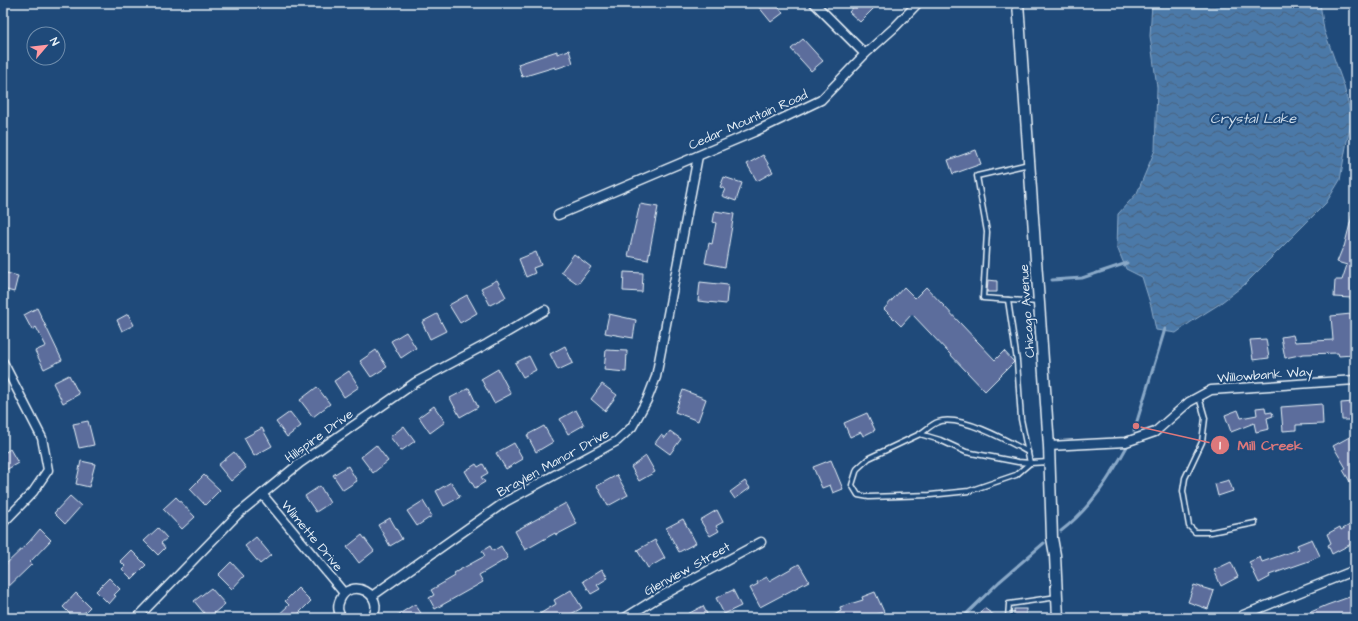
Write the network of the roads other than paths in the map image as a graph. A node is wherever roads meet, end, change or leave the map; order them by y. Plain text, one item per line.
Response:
1 (814, 3) edge
2 (918, 3) edge
3 (1018, 3) edge
4 (865, 54) junction
5 (698, 156) junction
6 (1030, 164) junction
7 (558, 215) dead end
8 (1008, 300) junction
9 (1039, 302) junction
10 (545, 310) dead end
11 (3, 362) edge
12 (1355, 380) edge
13 (1199, 396) junction
14 (920, 434) junction
15 (1049, 446) junction
16 (1028, 452) junction
17 (1050, 462) junction
18 (1030, 463) junction
19 (262, 494) junction
20 (3, 523) edge
21 (1255, 523) dead end
22 (761, 542) dead end
23 (1355, 570) edge
24 (344, 593) junction
25 (372, 596) junction
26 (1057, 596) junction
27 (1243, 615) dead end
28 (136, 618) edge
29 (342, 618) edge
30 (372, 618) edge
31 (625, 618) edge
32 (1008, 618) edge
33 (1058, 618) edge

1 - 4 street
2 - 4 street, Cedar Mountain Road
3 - 6 street, Chicago Avenue
4 - 5 street, Cedar Mountain Road
5 - 7 street, Cedar Mountain Road
5 - 25 street, Braylen Manor Drive
6 - 8 lane
6 - 9 street, Chicago Avenue
8 - 9 lane
8 - 16 lane
9 - 15 street, Chicago Avenue
10 - 19 street, Hillspire Drive
11 - 20 street
12 - 13 street, Willowbank Way
13 - 15 street, Willowbank Way
13 - 21 lane
14 - 16 lane
14 - 18 lane
14 - 18 lane
15 - 17 street, Chicago Avenue
16 - 18 lane
17 - 18 lane
17 - 26 street, Chicago Avenue
19 - 24 street, Wilmette Drive
19 - 28 street, Hillspire Drive
22 - 31 street, Glenview Street
23 - 27 street
24 - 25 street
24 - 29 street
25 - 30 street
26 - 32 lane
26 - 33 street, Chicago Avenue

